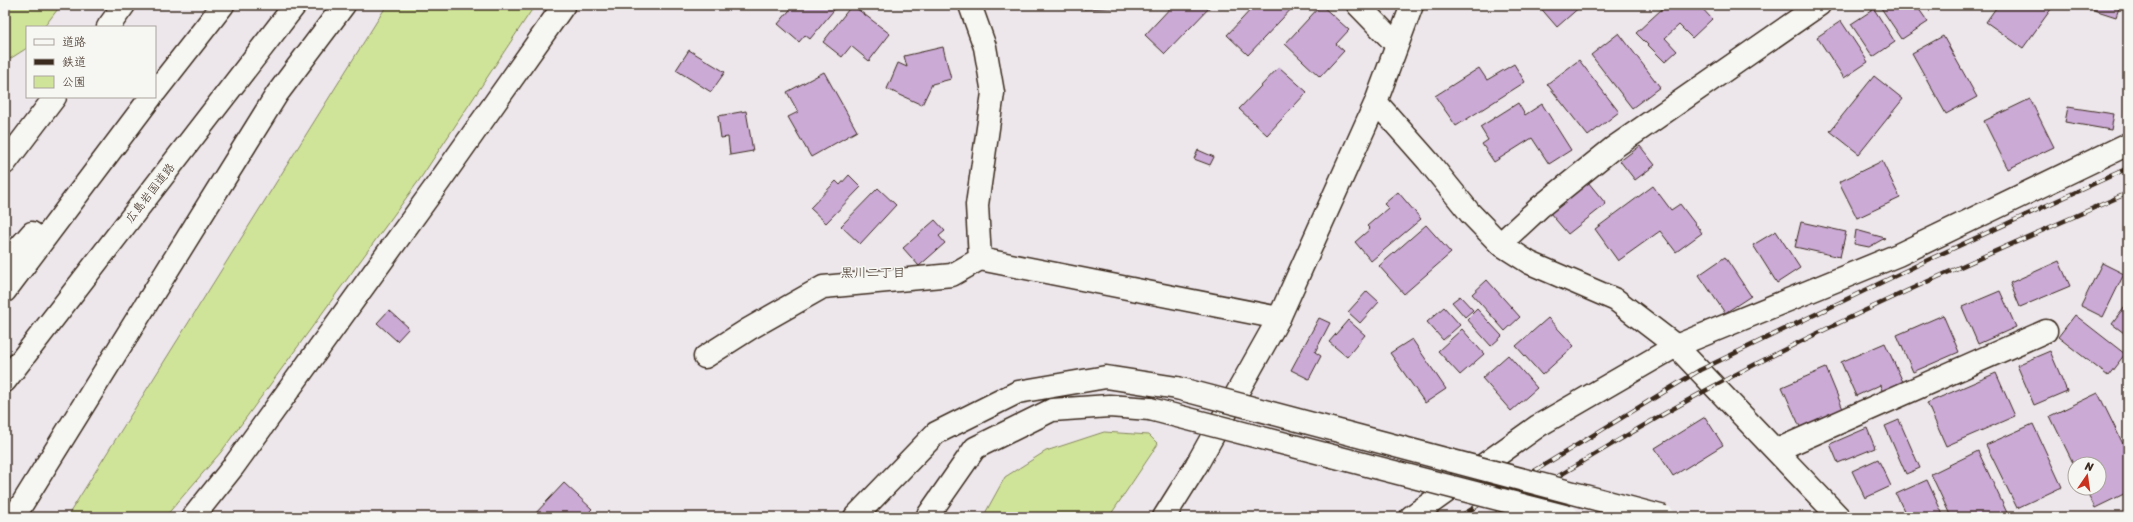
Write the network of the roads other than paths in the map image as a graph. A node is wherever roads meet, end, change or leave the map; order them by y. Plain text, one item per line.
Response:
1 (124, 5) edge
2 (224, 5) edge
3 (295, 5) edge
4 (344, 5) edge
5 (564, 5) edge
6 (970, 5) edge
7 (1358, 5) edge
8 (1412, 5) edge
9 (1819, 5) edge
10 (109, 26) edge
11 (1396, 44) junction
12 (156, 91) edge
13 (54, 98) edge
14 (150, 98) edge
15 (1376, 102) junction
16 (126, 129) junction
17 (2128, 144) edge
18 (5, 163) edge
19 (1500, 244) junction
20 (980, 259) junction
21 (5, 264) edge
22 (5, 291) edge
23 (1279, 318) junction
24 (2046, 331) dead end
25 (1676, 346) junction
26 (705, 357) dead end
27 (5, 381) edge
28 (1777, 450) junction
29 (14, 517) edge
30 (193, 517) edge
31 (855, 517) edge
32 (927, 517) edge
33 (1164, 517) edge
34 (1411, 517) edge
35 (1568, 517) edge
36 (1664, 517) edge
37 (1839, 517) edge

1 - 10 main road
2 - 12 main road
3 - 27 main road, 広島岩国道路
4 - 29 main road
5 - 30 main road
6 - 20 main road
7 - 11 main road
8 - 11 main road
9 - 19 main road
11 - 15 main road
13 - 18 main road
14 - 16 main road
15 - 19 main road
15 - 23 main road
16 - 21 main road
16 - 22 main road
17 - 25 main road
19 - 25 main road
20 - 23 main road
20 - 26 main road
23 - 33 main road
24 - 28 main road
25 - 28 main road
25 - 34 main road
28 - 37 main road
31 - 36 main road, bridge
32 - 35 main road, bridge

